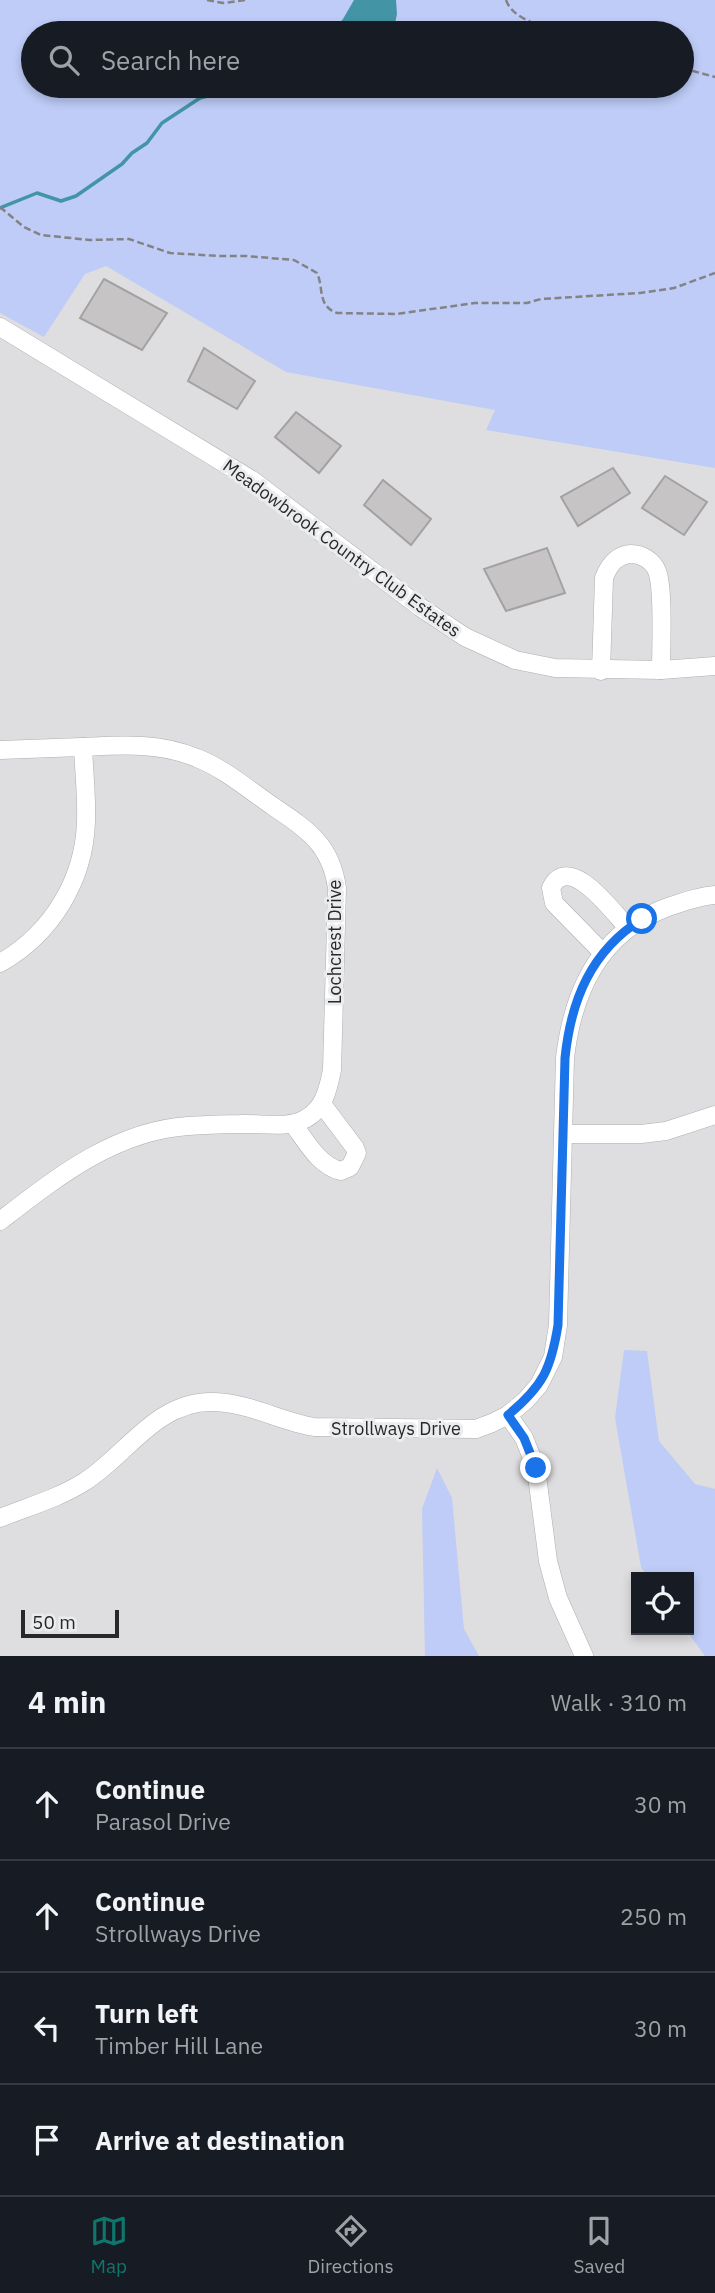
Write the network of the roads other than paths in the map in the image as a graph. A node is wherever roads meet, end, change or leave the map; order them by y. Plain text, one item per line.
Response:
1 (0, 327) edge
2 (715, 666) edge
3 (661, 670) junction
4 (601, 671) junction
5 (83, 747) junction
6 (0, 750) edge
7 (715, 895) edge
8 (628, 928) junction
9 (602, 952) junction
10 (0, 963) edge
11 (322, 1104) junction
12 (715, 1115) edge
13 (293, 1124) junction
14 (564, 1134) junction
15 (0, 1221) edge
16 (508, 1415) junction
17 (0, 1518) edge
18 (584, 1656) edge

1 - 4 street, Meadowbrook Country Club Estates
2 - 3 street, Meadowbrook Country Club Estates
3 - 4 street, Meadowbrook Country Club Estates
3 - 4 street
5 - 6 street, Lochcrest Drive
5 - 10 street
5 - 11 street, Lochcrest Drive
7 - 8 street, Strollways Drive
8 - 9 street, Strollways Drive
8 - 9 street
9 - 14 street, Strollways Drive
11 - 13 street
11 - 13 street
12 - 14 street
13 - 15 street
14 - 16 street, Strollways Drive
16 - 17 street, Strollways Drive
16 - 18 street

